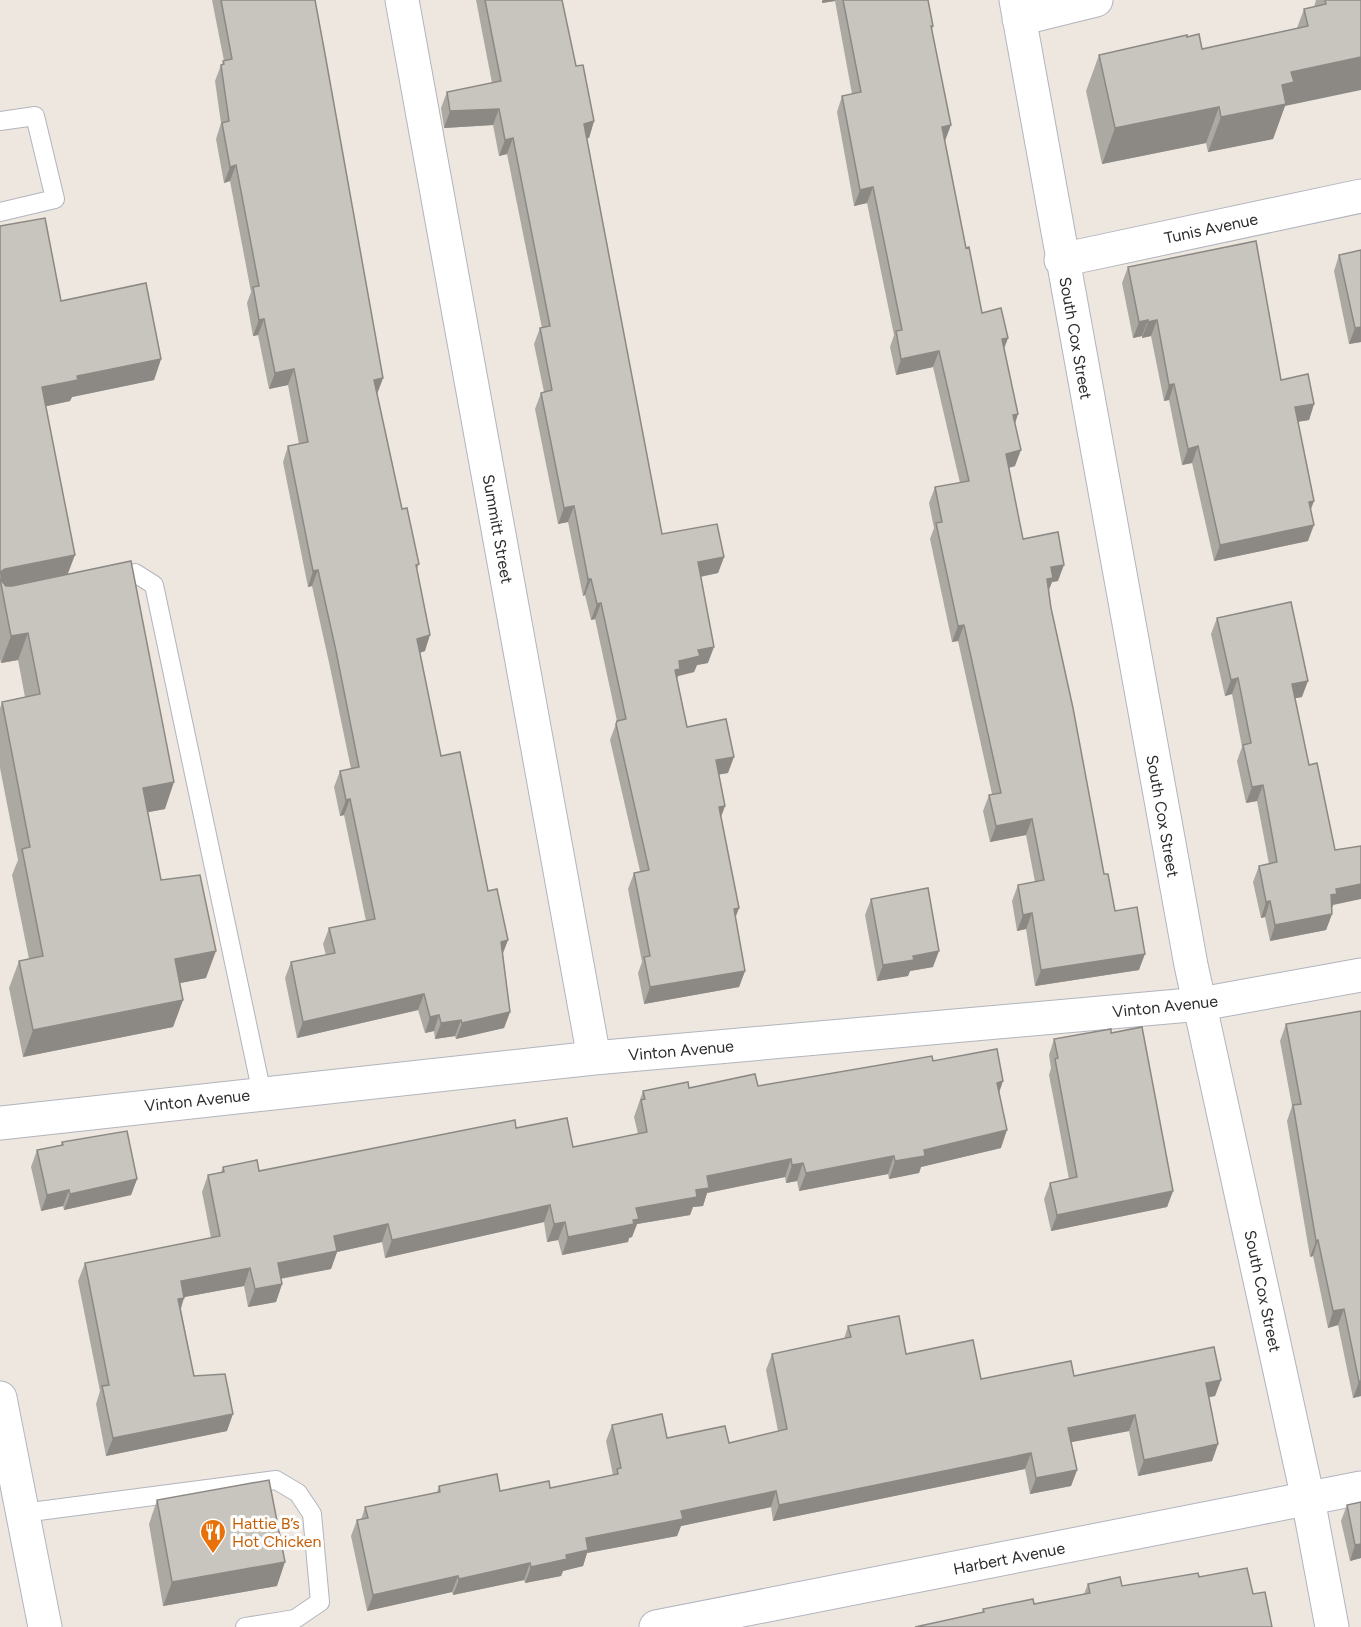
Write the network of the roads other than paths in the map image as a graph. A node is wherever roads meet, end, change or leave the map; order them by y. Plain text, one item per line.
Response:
1 (402, 0) edge
2 (1096, 0) edge
3 (1017, 9) edge
4 (0, 121) edge
5 (1361, 196) edge
6 (0, 212) edge
7 (1061, 260) junction
8 (90, 582) edge
9 (1361, 975) edge
10 (1201, 1004) junction
11 (594, 1058) junction
12 (262, 1094) junction
13 (0, 1123) edge
14 (0, 1398) edge
15 (1361, 1488) edge
16 (1308, 1499) junction
17 (23, 1513) junction
18 (45, 1627) edge
19 (245, 1627) edge
20 (656, 1627) edge
21 (1332, 1627) edge

1 - 11 street, Summitt Street
2 - 3 street
3 - 7 street, South Cox Street
4 - 6 lane
5 - 7 street, Tunis Avenue
7 - 10 street, South Cox Street
8 - 12 lane
9 - 10 street, Vinton Avenue
10 - 11 street, Vinton Avenue
10 - 16 street, South Cox Street
11 - 12 street, Vinton Avenue
12 - 13 street, Vinton Avenue
14 - 17 street
15 - 16 street, Harbert Avenue
16 - 20 street, Harbert Avenue
16 - 21 street, South Cox Street
17 - 18 street
17 - 19 lane

